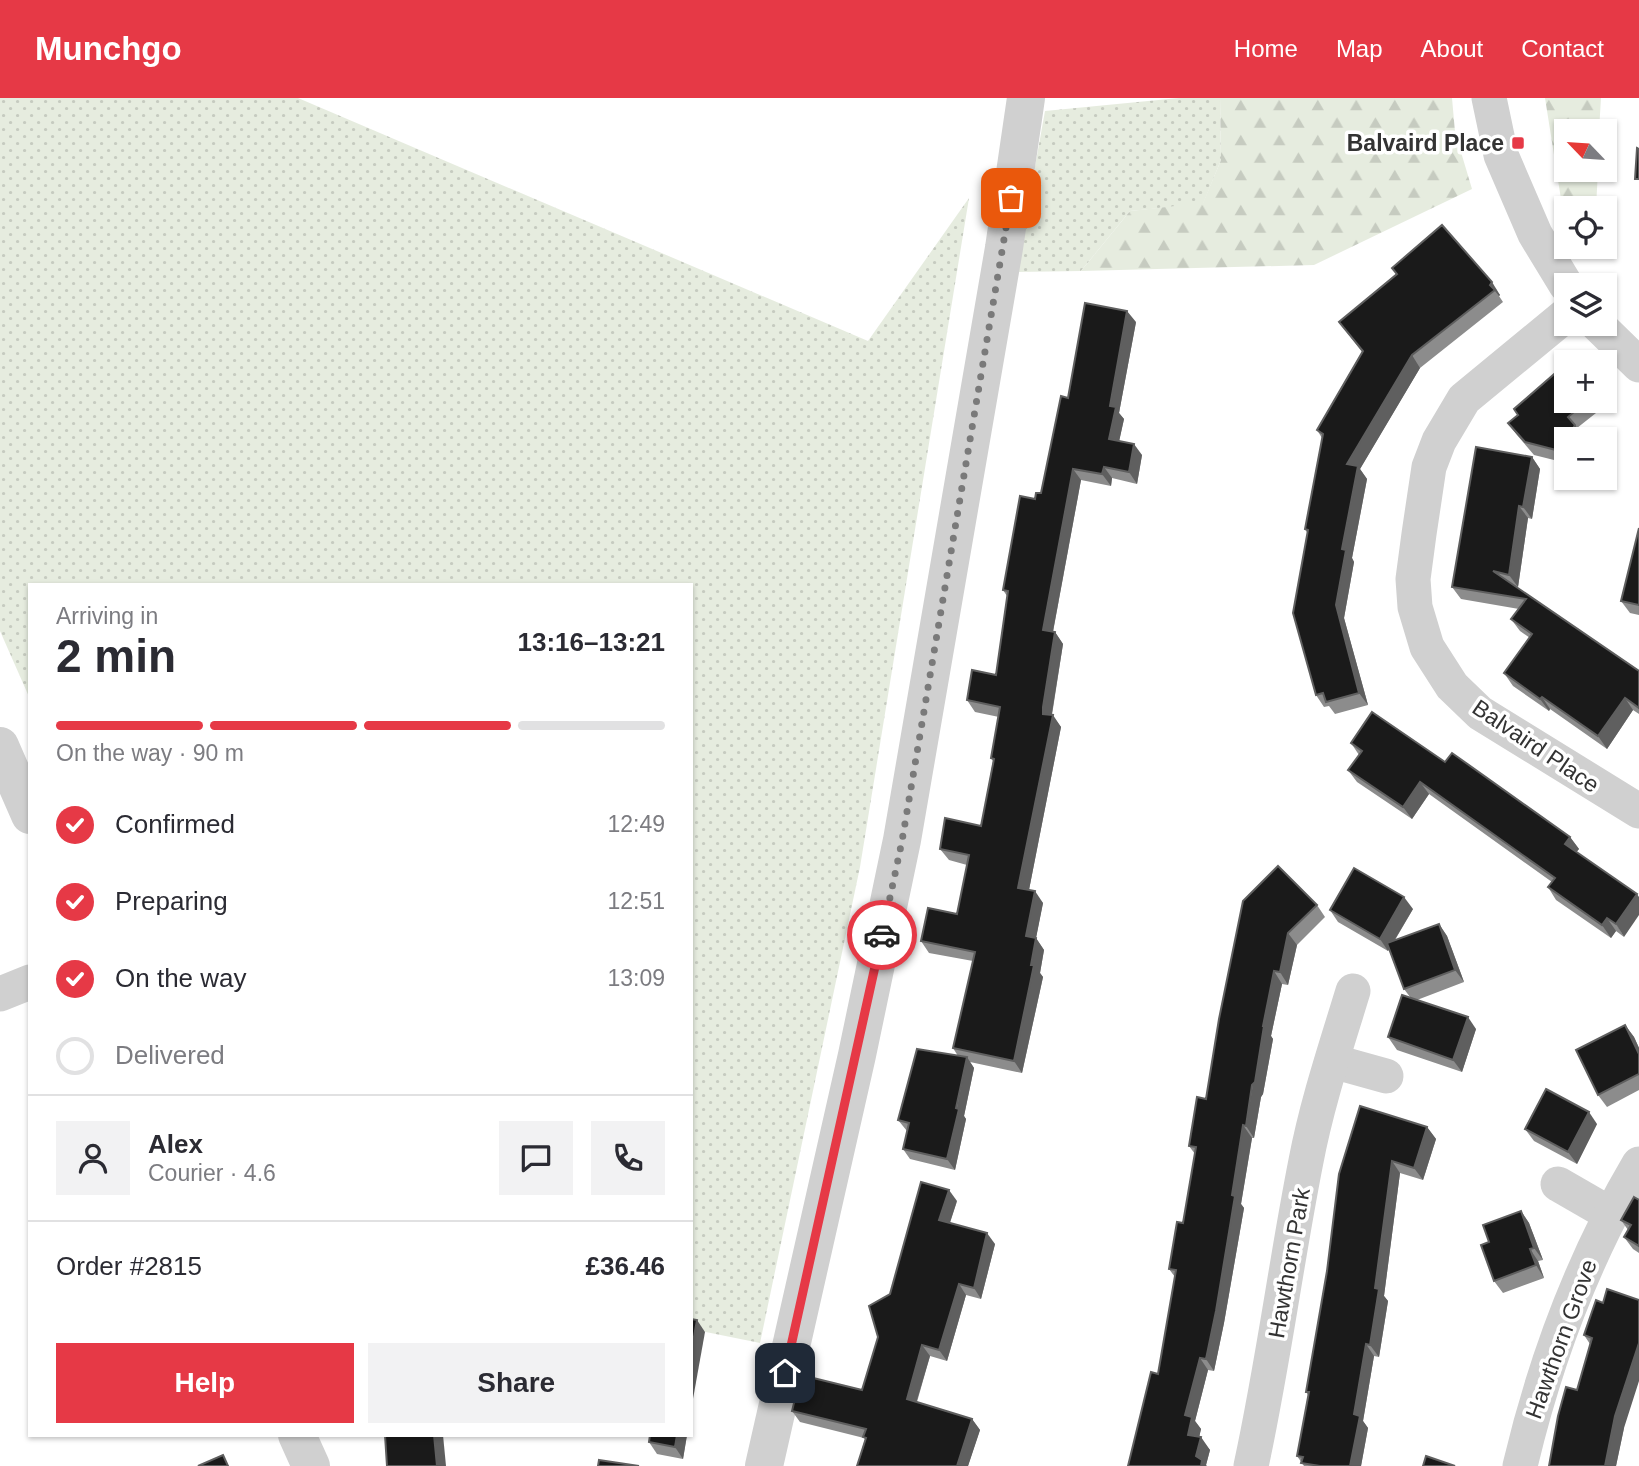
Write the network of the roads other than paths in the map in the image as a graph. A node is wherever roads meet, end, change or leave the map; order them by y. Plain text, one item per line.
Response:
1 (1026, 98) edge
2 (1489, 98) edge
3 (1559, 273) edge
4 (1554, 325) edge
5 (1609, 336) edge
6 (1639, 365) edge
7 (0, 746) edge
8 (28, 810) edge
9 (1639, 811) edge
10 (28, 983) edge
11 (1353, 991) dead end
12 (0, 993) edge
13 (1332, 1061) junction
14 (1386, 1076) dead end
15 (1639, 1164) edge
16 (1558, 1184) dead end
17 (1610, 1214) junction
18 (298, 1437) edge
19 (310, 1466) edge
20 (764, 1466) edge
21 (1251, 1466) edge
22 (1520, 1466) edge

1 - 20 street
2 - 3 street
4 - 9 street, Balvaird Place
5 - 6 street
7 - 8 street
10 - 12 street
11 - 13 street, Hawthorn Park
13 - 14 street
13 - 21 street, Hawthorn Park
15 - 17 street, Hawthorn Grove
16 - 17 street
17 - 22 street, Hawthorn Grove
18 - 19 street

